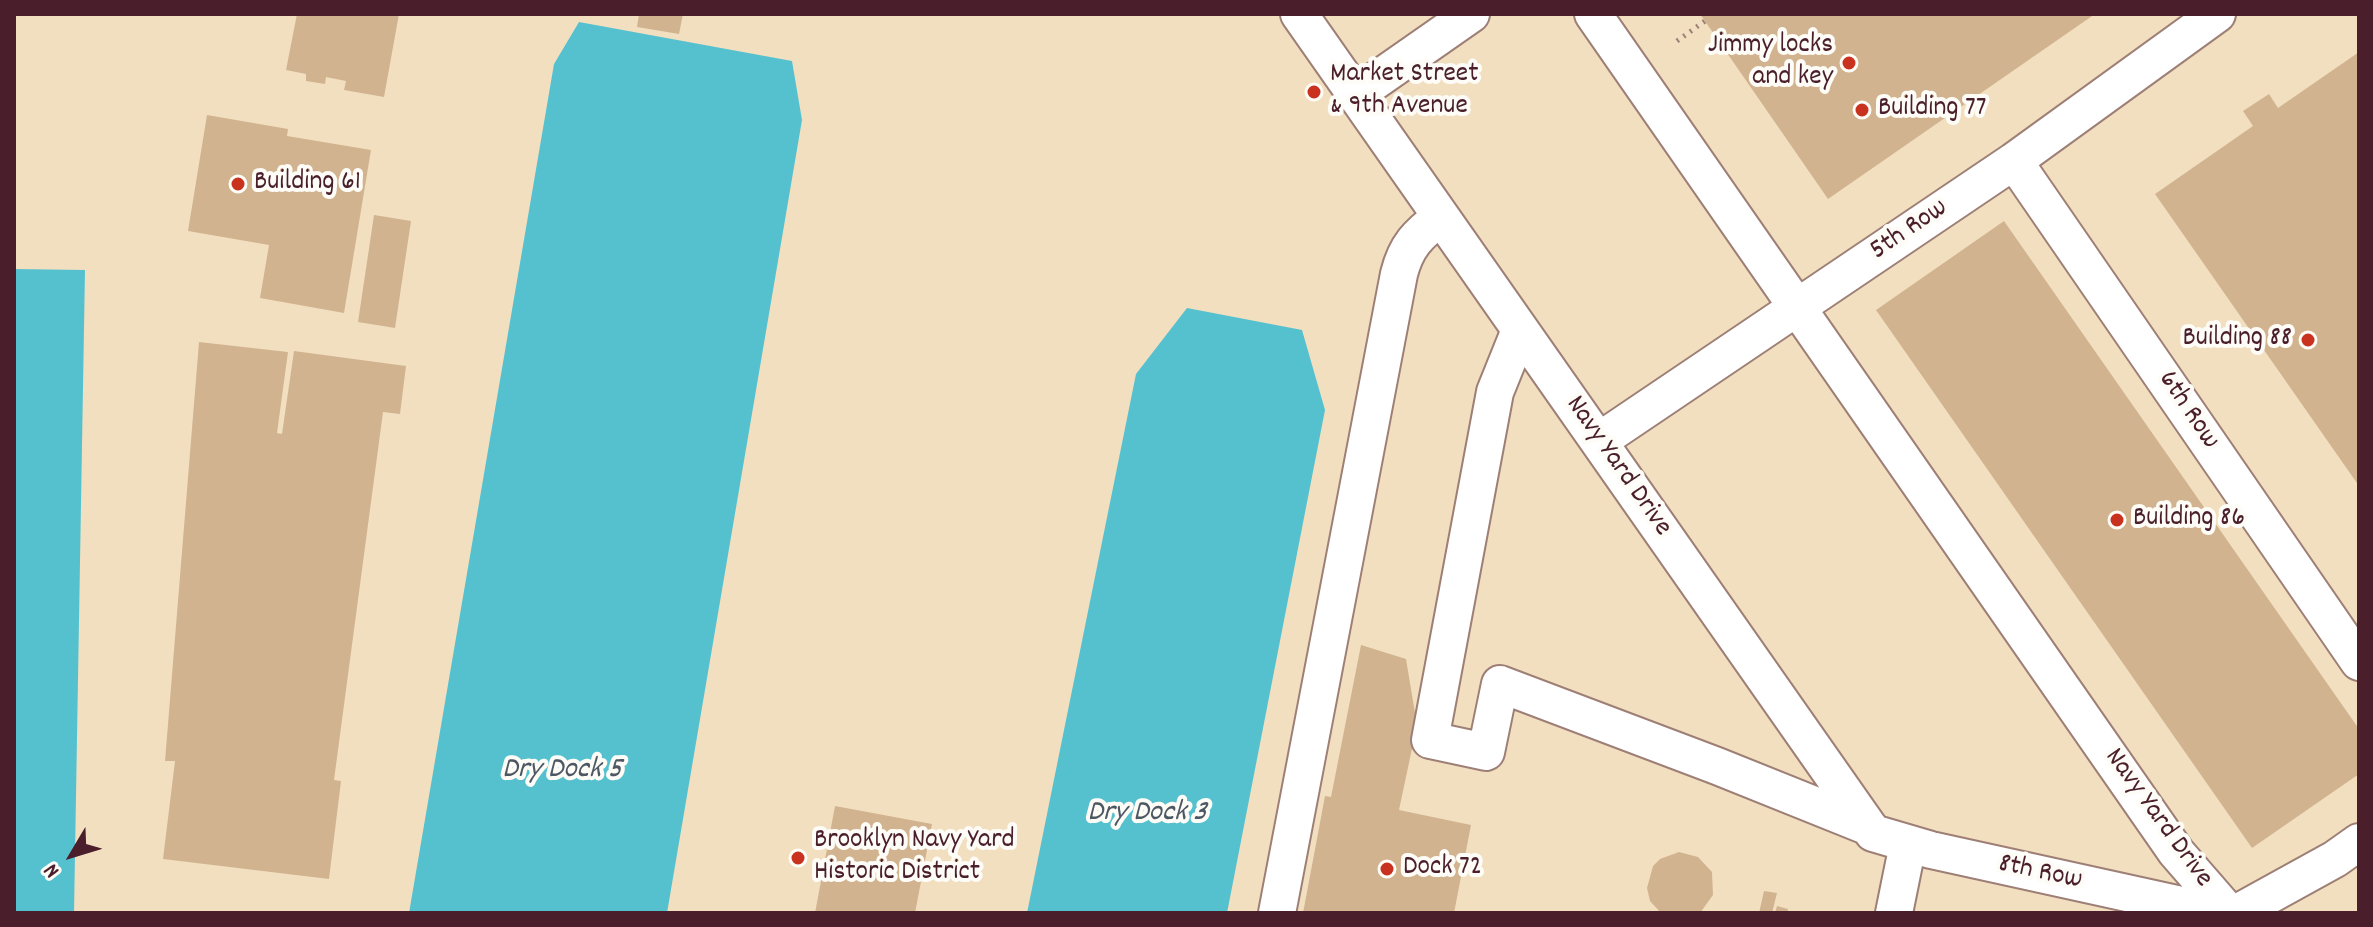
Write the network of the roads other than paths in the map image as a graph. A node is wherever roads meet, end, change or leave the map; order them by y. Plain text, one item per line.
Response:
1 (1299, 14) edge
2 (1471, 14) edge
3 (1593, 14) edge
4 (2217, 14) edge
5 (1355, 95) junction
6 (2014, 161) junction
7 (1441, 217) junction
8 (1797, 306) junction
9 (1520, 330) junction
10 (1599, 441) junction
11 (2359, 662) edge
12 (1869, 827) junction
13 (2359, 842) edge
14 (1908, 844) junction
15 (1277, 913) edge
16 (1894, 913) edge
17 (2218, 913) edge
18 (2229, 913) edge
19 (2237, 913) edge

1 - 5 street, Navy Yard Drive
2 - 5 street
3 - 8 street, Navy Yard Drive
4 - 6 street, 5th Row
5 - 7 street, Navy Yard Drive
6 - 8 street, 5th Row
6 - 11 street, 6th Row
7 - 9 street, Navy Yard Drive
7 - 15 street
8 - 10 street, 5th Row
8 - 18 street, Navy Yard Drive
9 - 10 street, Navy Yard Drive
9 - 12 street
10 - 12 street, Navy Yard Drive
12 - 14 street
13 - 19 street
14 - 16 street
14 - 17 street, 8th Row

